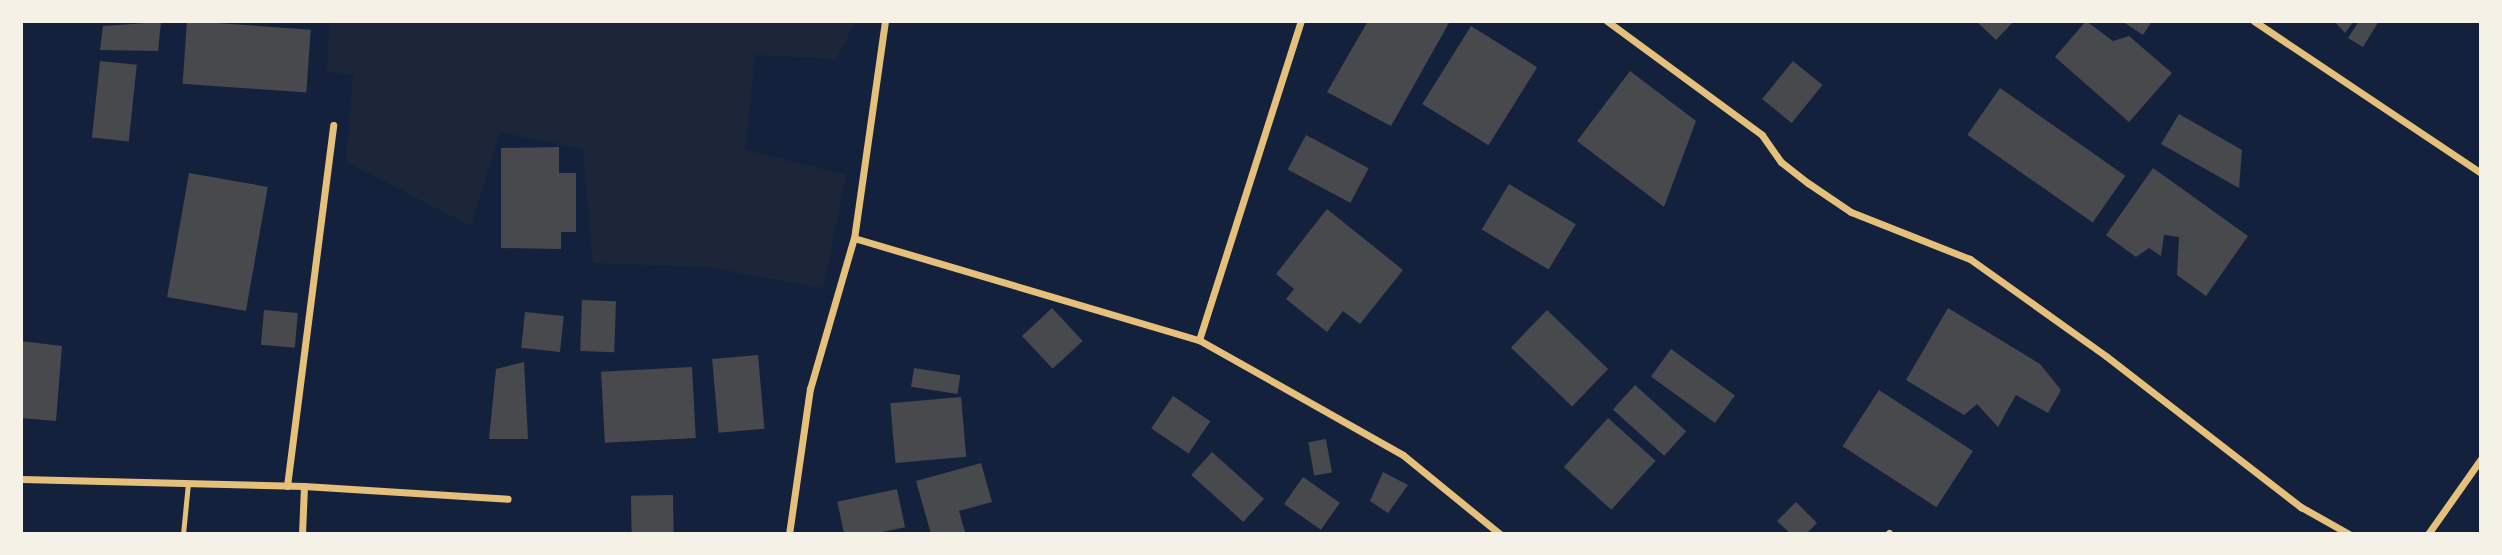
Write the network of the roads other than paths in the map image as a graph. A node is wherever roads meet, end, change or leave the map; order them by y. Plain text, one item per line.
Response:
1 (885, 21) edge
2 (1301, 21) edge
3 (1607, 21) edge
4 (2254, 21) edge
5 (333, 125) dead end
6 (2481, 173) edge
7 (854, 238) junction
8 (1199, 340) junction
9 (2481, 458) edge
10 (21, 479) edge
11 (188, 483) junction
12 (287, 486) junction
13 (304, 486) junction
14 (508, 499) dead end
15 (183, 534) edge
16 (302, 534) edge
17 (789, 534) edge
18 (1500, 534) edge
19 (2349, 534) edge
20 (2428, 534) edge

1 - 7 street
2 - 8 street
3 - 19 street
4 - 6 street
5 - 12 street
7 - 8 street
7 - 17 street
8 - 18 street
9 - 20 street
10 - 11 street
11 - 12 street
11 - 15 lane
12 - 13 street
13 - 14 street
13 - 16 street

